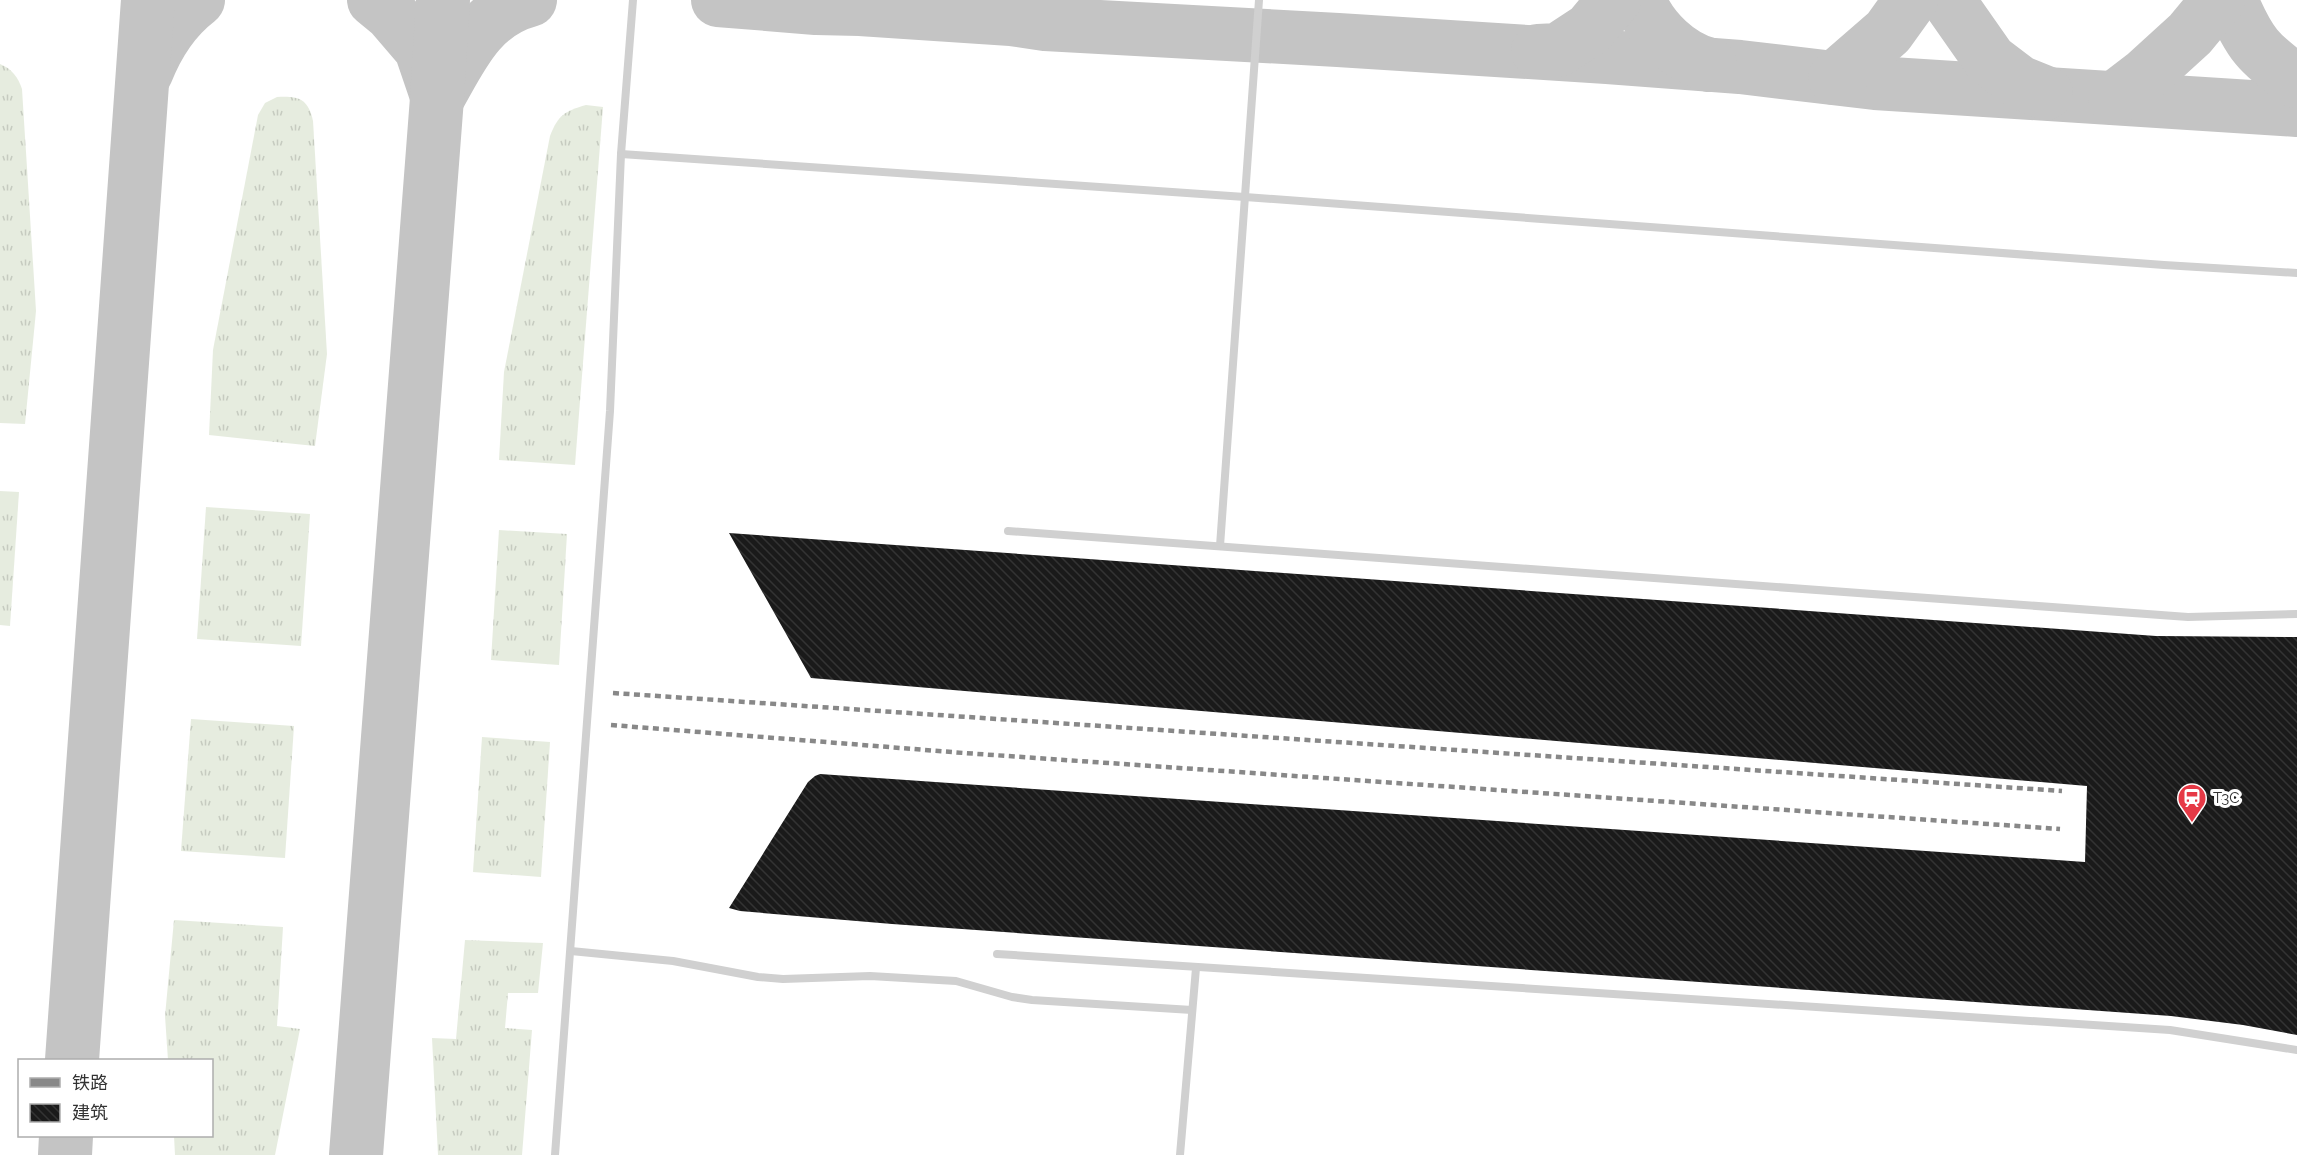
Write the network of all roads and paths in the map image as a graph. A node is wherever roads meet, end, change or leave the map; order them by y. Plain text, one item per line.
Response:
1 (633, 0) edge
2 (1259, 0) edge
3 (621, 154) junction
4 (1245, 196) junction
5 (2297, 273) edge
6 (1008, 531) dead end
7 (1220, 546) junction
8 (2297, 614) edge
9 (571, 951) junction
10 (997, 954) dead end
11 (1196, 968) junction
12 (1192, 1010) junction
13 (2297, 1050) edge
14 (555, 1155) edge
15 (1180, 1155) edge

1 - 3 lane
2 - 4 lane
3 - 4 lane
3 - 9 lane
4 - 5 lane
4 - 7 lane
6 - 7 lane
7 - 8 lane
9 - 12 lane
9 - 14 lane
10 - 11 lane
11 - 12 lane
11 - 13 lane
12 - 15 lane

